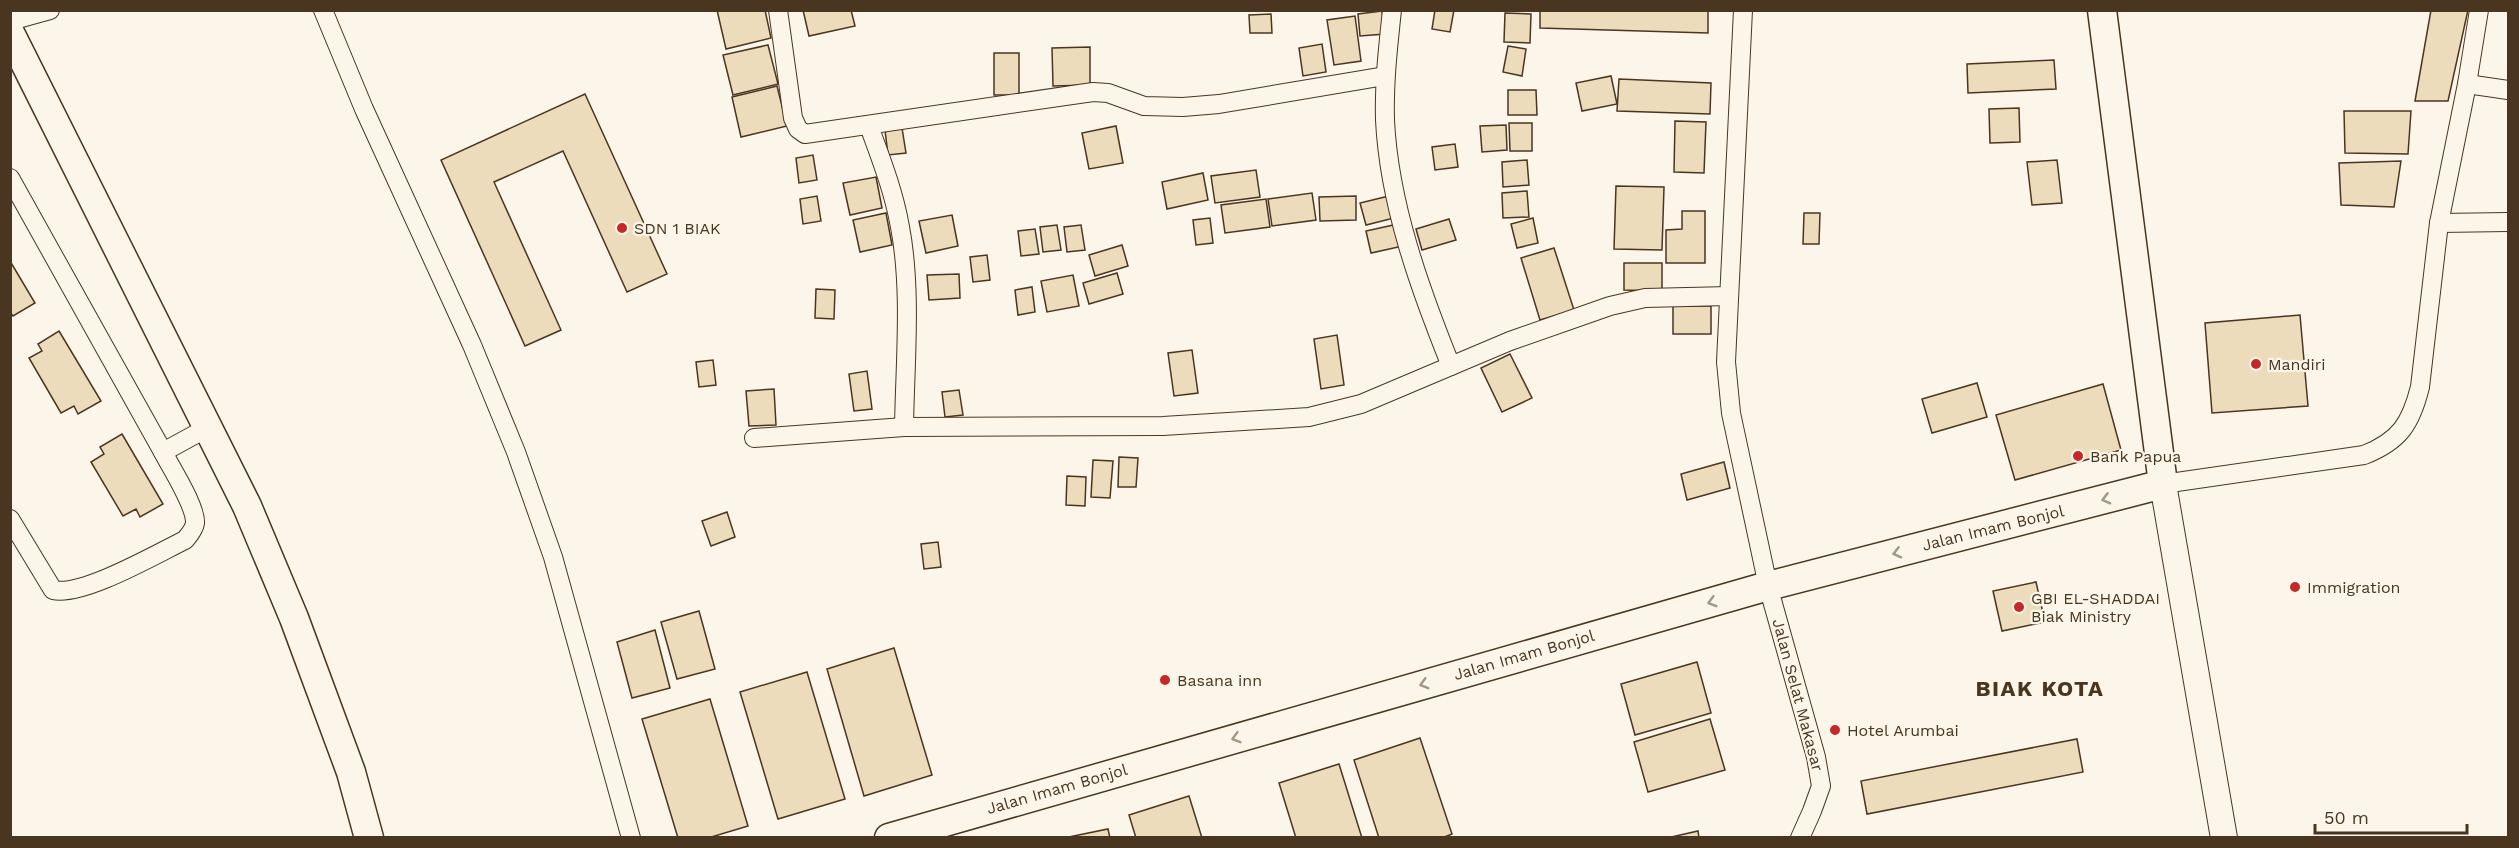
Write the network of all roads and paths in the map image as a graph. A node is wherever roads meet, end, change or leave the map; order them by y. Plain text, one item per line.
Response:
1 (50, 10) edge
2 (323, 10) edge
3 (778, 10) edge
4 (1392, 10) edge
5 (1743, 10) edge
6 (2102, 10) edge
7 (2479, 10) edge
8 (10, 21) edge
9 (10, 33) edge
10 (1385, 76) junction
11 (2467, 84) junction
12 (2508, 90) edge
13 (869, 126) junction
14 (10, 178) edge
15 (2508, 222) edge
16 (2439, 223) junction
17 (1729, 296) junction
18 (1451, 366) junction
19 (904, 427) junction
20 (207, 428) junction
21 (754, 438) dead end
22 (163, 452) junction
23 (2163, 484) junction
24 (10, 519) edge
25 (1768, 586) junction
26 (946, 830) edge
27 (369, 837) edge
28 (631, 837) edge
29 (889, 837) edge
30 (1800, 837) edge
31 (2224, 837) edge

1 - 8 street
2 - 28 street
3 - 13 street
4 - 10 street
5 - 17 street, Jalan Selat Makasar
6 - 23 main road
7 - 11 street
9 - 20 main road
10 - 13 street
10 - 18 street
11 - 12 street
11 - 16 street
13 - 19 street
14 - 22 street
15 - 16 street
16 - 23 street
17 - 18 street
17 - 25 street, Jalan Selat Makasar
18 - 19 street
19 - 21 street
20 - 22 street
20 - 27 main road
22 - 24 street
23 -> 25 main road, Jalan Imam Bonjol
23 - 31 main road
25 -> 26 main road, Jalan Imam Bonjol
25 - 30 street, Jalan Selat Makasar
26 - 29 main road, Jalan Imam Bonjol

